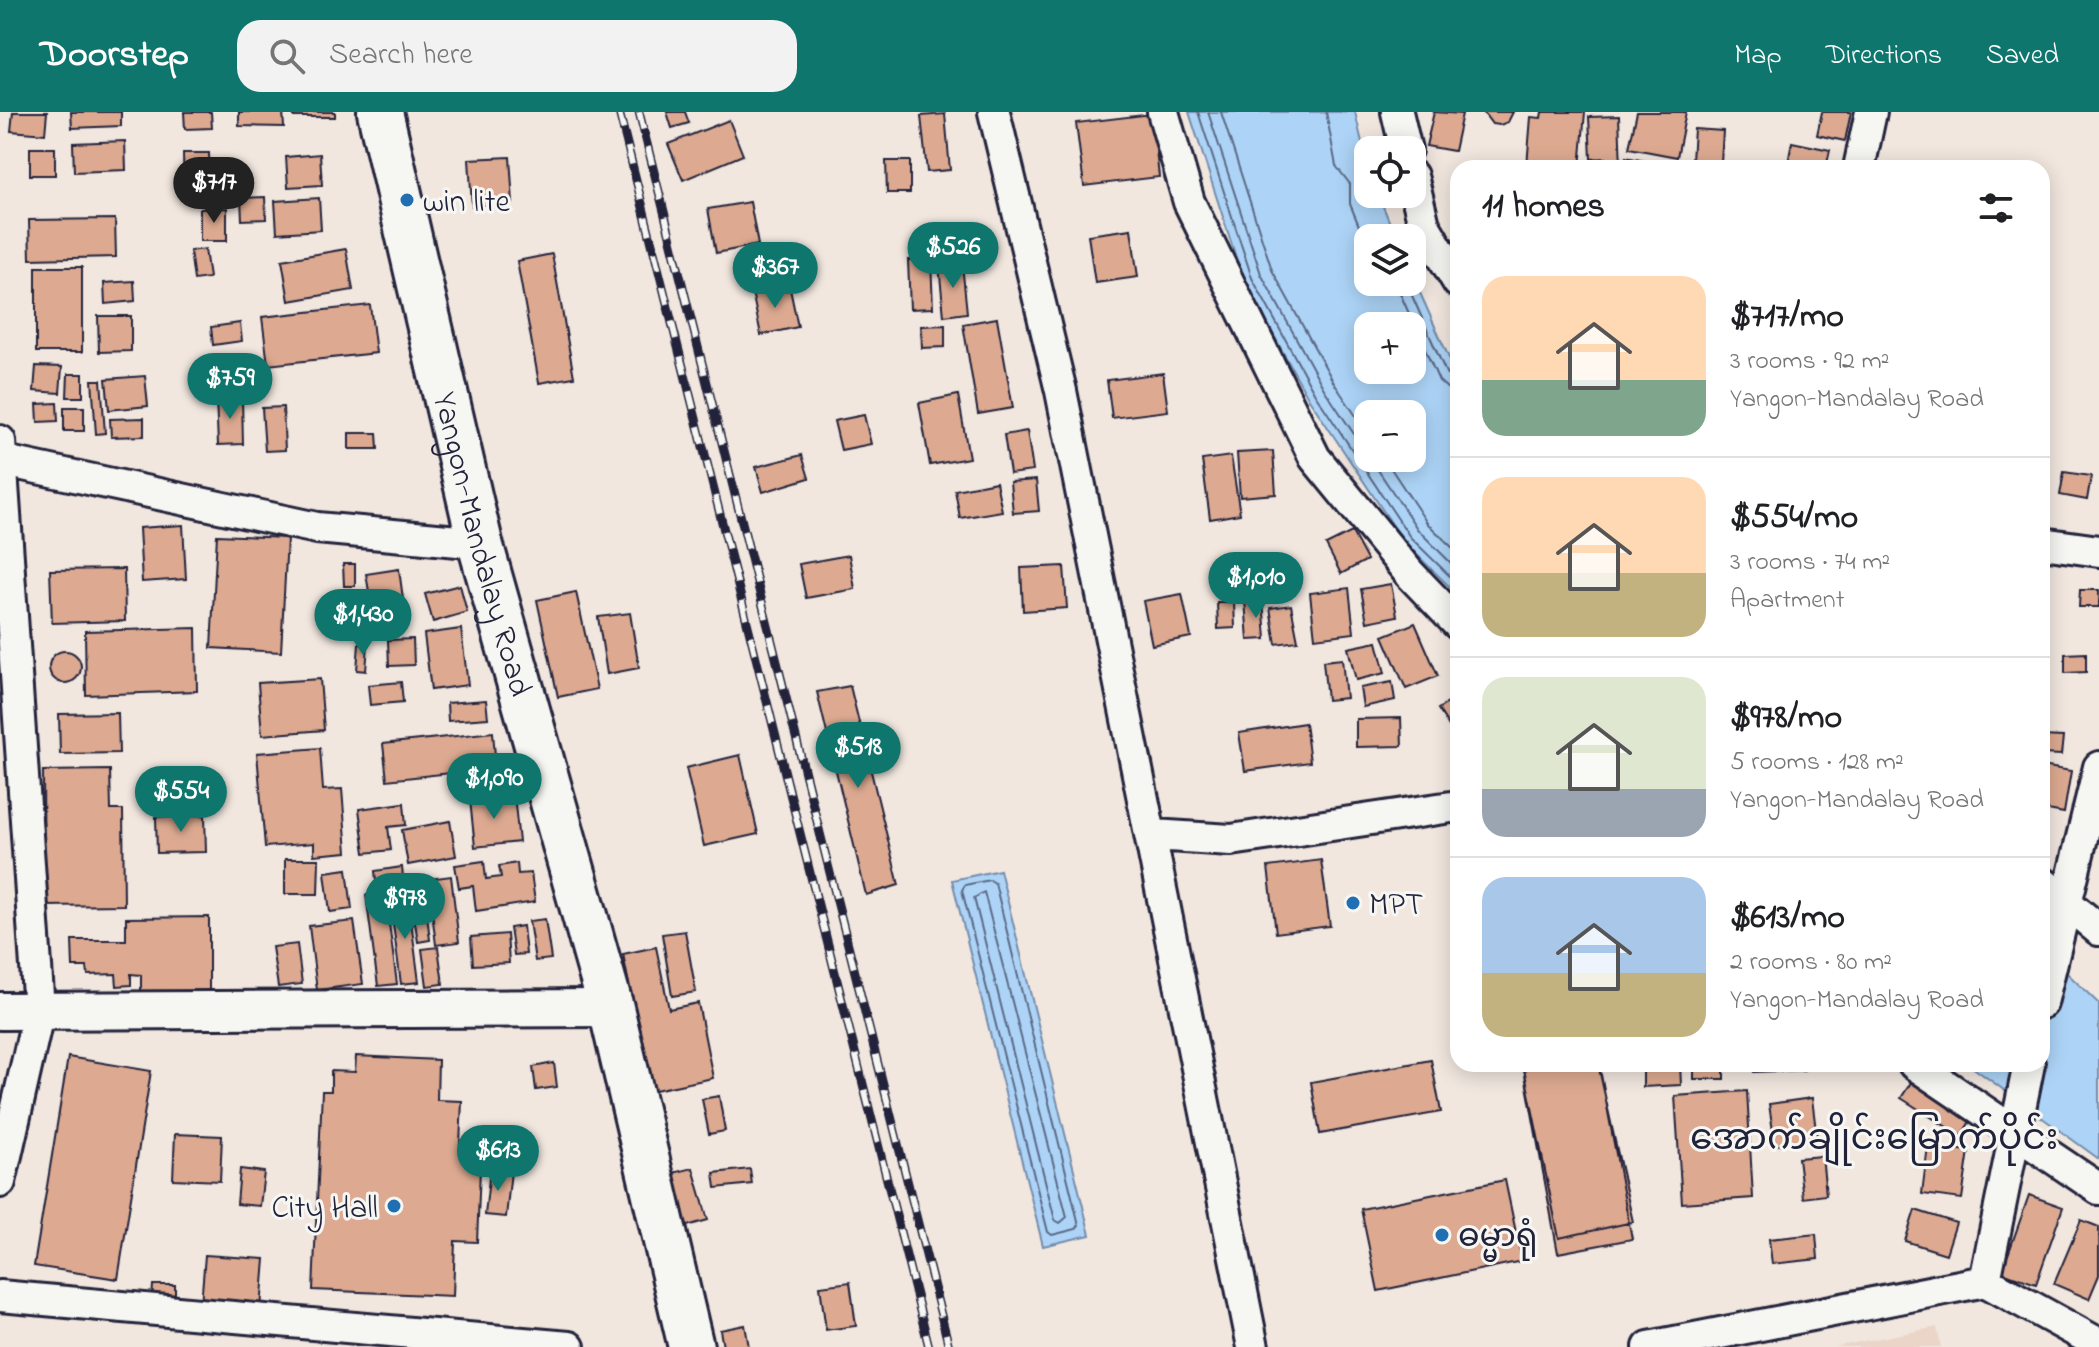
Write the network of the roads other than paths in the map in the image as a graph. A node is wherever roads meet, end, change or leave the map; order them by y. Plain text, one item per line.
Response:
1 (380, 112) edge
2 (994, 112) edge
3 (1163, 112) edge
4 (1397, 112) edge
5 (1871, 112) edge
6 (1403, 136) edge
7 (1861, 160) edge
8 (1420, 208) edge
9 (1450, 269) edge
10 (1, 454) edge
11 (480, 543) junction
12 (2050, 544) edge
13 (2099, 551) edge
14 (1450, 616) edge
15 (2099, 767) edge
16 (1450, 807) edge
17 (1153, 835) junction
18 (2088, 850) edge
19 (2054, 890) edge
20 (2050, 928) edge
21 (2099, 930) edge
22 (611, 1008) junction
23 (15, 1011) edge
24 (1926, 1072) edge
25 (2027, 1072) edge
26 (2015, 1129) junction
27 (0, 1182) edge
28 (2099, 1189) edge
29 (1985, 1281) junction
30 (0, 1296) edge
31 (2099, 1344) edge
32 (569, 1347) edge
33 (691, 1347) edge
34 (1253, 1347) edge
35 (1649, 1347) edge

1 - 11 highway, Yangon-Mandalay Road
2 - 17 street
3 - 14 street
4 - 6 street
5 - 7 street
8 - 9 street
10 - 11 street
10 - 23 street
11 - 22 highway, Yangon-Mandalay Road
12 - 13 street
15 - 18 street
16 - 17 street
17 - 34 street
18 - 19 street
19 - 20 street
19 - 21 street
22 - 23 street
22 - 33 highway, Yangon-Mandalay Road
23 - 27 street
24 - 26 street
25 - 26 street
26 - 28 street
26 - 29 street
29 - 31 street
29 - 35 street
30 - 32 street

